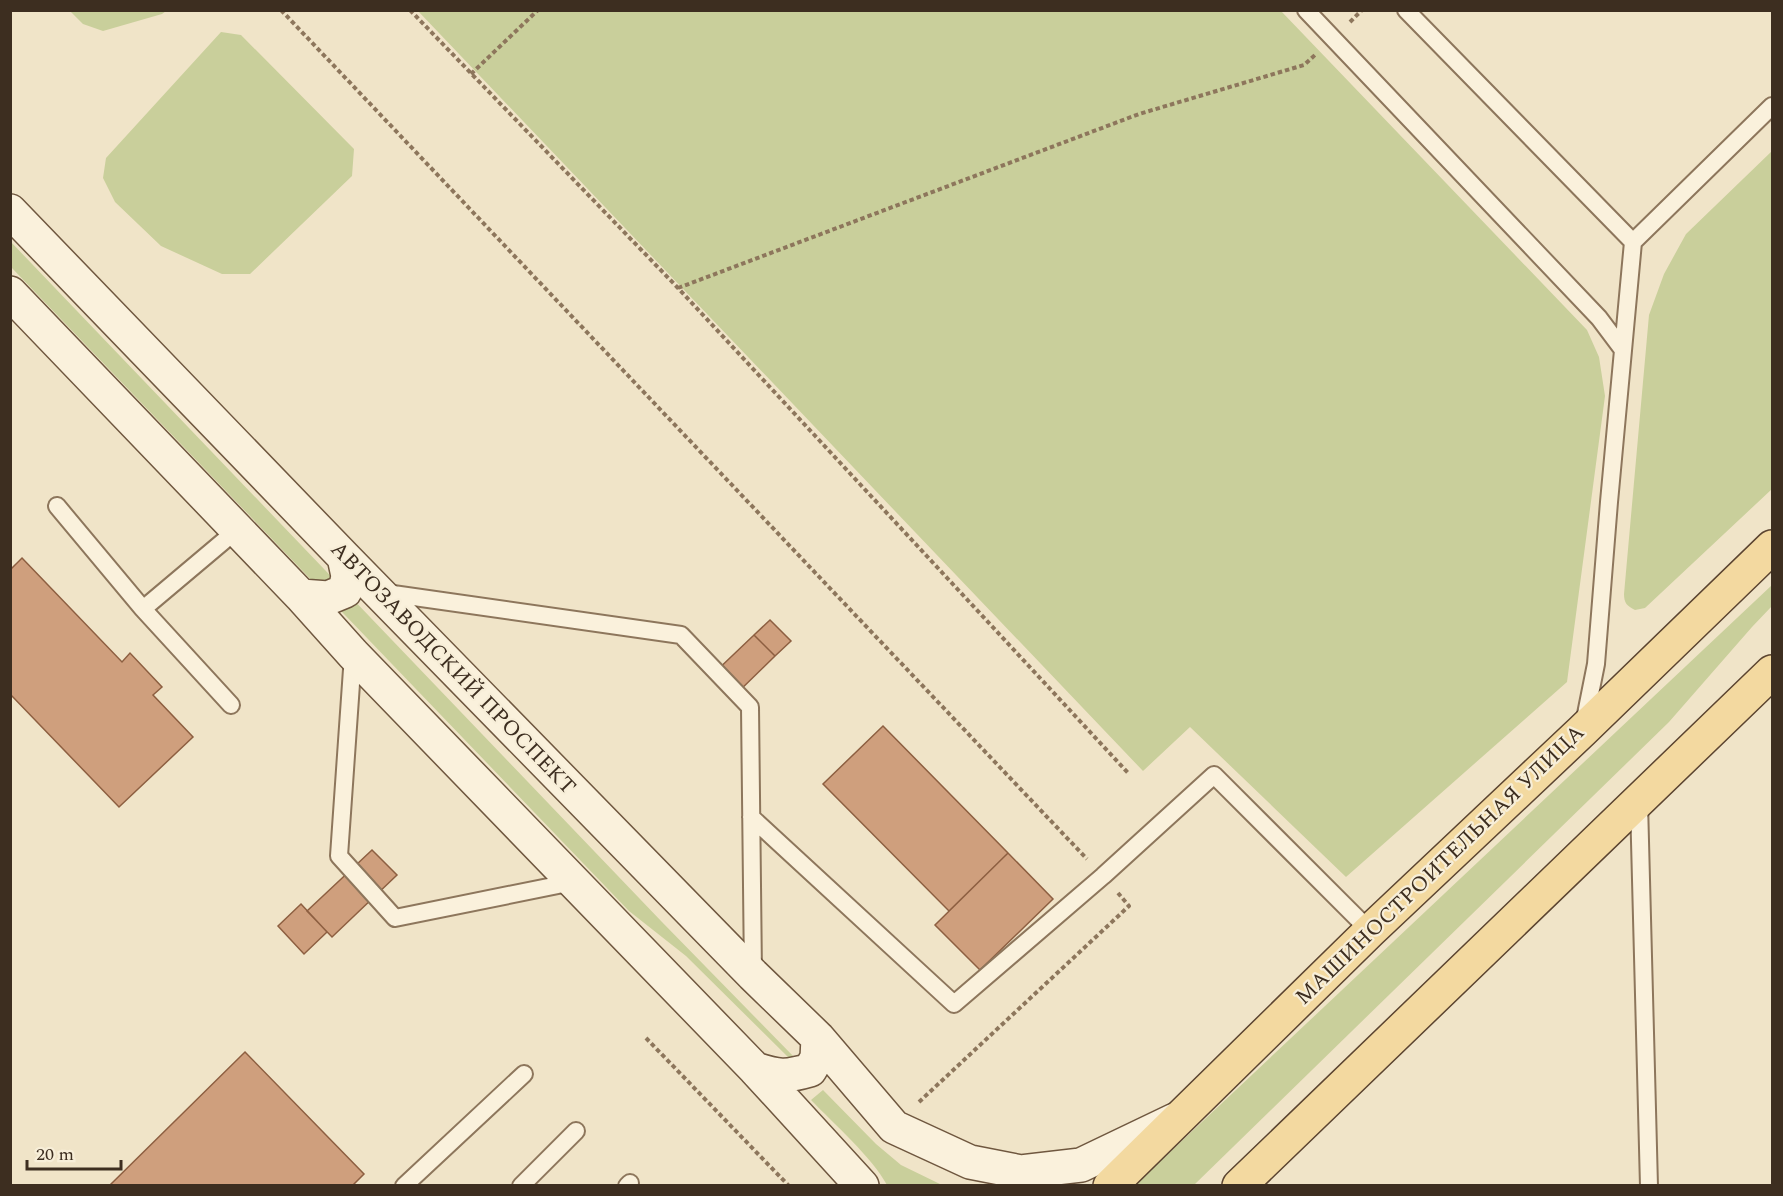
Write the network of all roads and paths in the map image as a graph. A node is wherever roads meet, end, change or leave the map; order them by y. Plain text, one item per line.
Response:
1 (281, 10) edge
2 (410, 10) edge
3 (538, 10) edge
4 (1306, 10) edge
5 (1362, 10) edge
6 (1406, 10) edge
7 (1333, 38) junction
8 (471, 74) junction
9 (1773, 106) edge
10 (10, 211) edge
11 (1633, 242) junction
12 (678, 288) junction
13 (10, 293) edge
14 (1623, 350) junction
15 (57, 506) dead end
16 (238, 530) junction
17 (1773, 547) edge
18 (344, 557) junction
19 (379, 592) junction
20 (301, 596) junction
21 (143, 609) junction
22 (353, 654) junction
23 (1773, 672) edge
24 (231, 705) dead end
25 (1582, 730) junction
26 (1129, 774) dead end
27 (1639, 800) junction
28 (751, 817) junction
29 (1103, 876) junction
30 (573, 882) junction
31 (1370, 931) junction
32 (753, 975) junction
33 (646, 1038) dead end
34 (818, 1038) junction
35 (755, 1069) junction
36 (524, 1074) dead end
37 (903, 1118) junction
38 (1179, 1118) junction
39 (576, 1131) dead end
40 (856, 1178) edge
41 (404, 1185) edge
42 (521, 1185) edge
43 (789, 1185) edge
44 (1110, 1185) edge
45 (1239, 1185) edge
46 (1649, 1185) edge

1 - 29 path
2 - 8 path
3 - 8 path
4 - 7 lane
5 - 7 path
6 - 11 lane
7 - 12 path
7 - 14 lane
8 - 12 path
9 - 11 lane
10 - 18 street, АВТОЗАВОДСКИЙ ПРОСПЕКТ
11 - 14 lane
12 - 26 path
13 - 16 street
14 - 25 lane
15 - 21 lane
16 - 20 street
16 - 21 lane
17 - 25 main road, МАШИНОСТРОИТЕЛЬНАЯ УЛИЦА
18 - 19 street, АВТОЗАВОДСКИЙ ПРОСПЕКТ
18 - 20 street
19 - 28 lane
19 - 32 street, АВТОЗАВОДСКИЙ ПРОСПЕКТ
20 - 22 street
21 - 24 lane
22 - 30 street
22 - 30 lane
23 - 27 main road
25 - 31 main road, МАШИНОСТРОИТЕЛЬНАЯ УЛИЦА
27 - 45 main road
27 - 46 lane
28 - 29 lane
28 - 32 lane
29 - 31 lane
29 - 37 path
30 - 35 street
31 - 38 main road, МАШИНОСТРОИТЕЛЬНАЯ УЛИЦА
32 - 34 street, АВТОЗАВОДСКИЙ ПРОСПЕКТ
33 - 43 path
34 - 35 street
34 - 37 street, АВТОЗАВОДСКИЙ ПРОСПЕКТ
35 - 40 street
36 - 41 lane
37 - 38 street
38 - 44 main road, МАШИНОСТРОИТЕЛЬНАЯ УЛИЦА
39 - 42 lane

